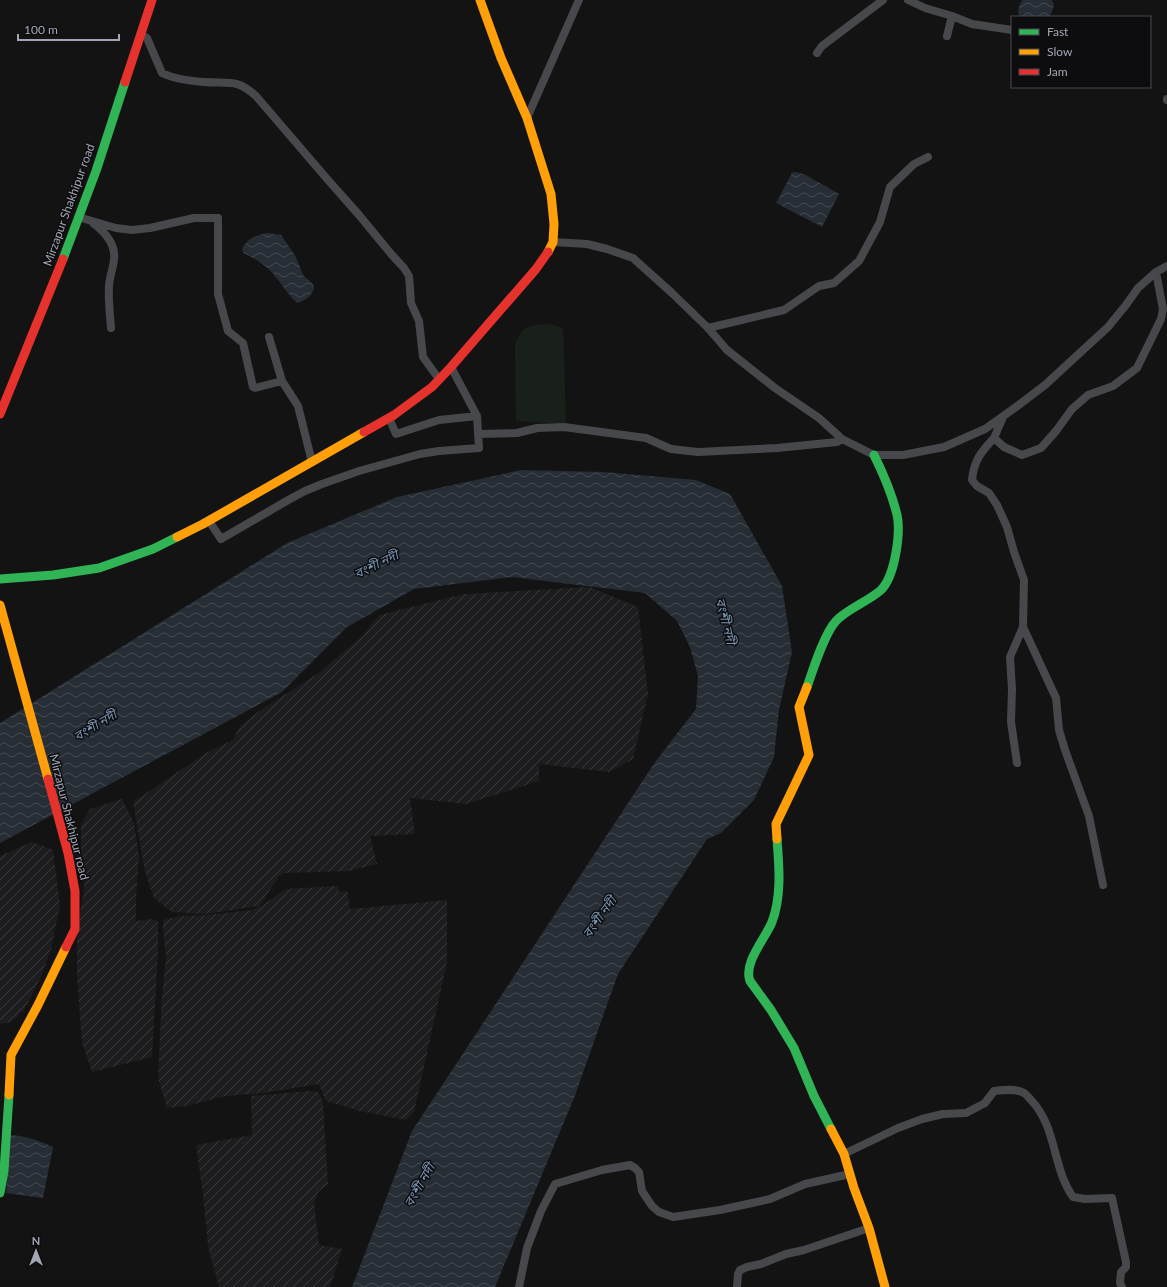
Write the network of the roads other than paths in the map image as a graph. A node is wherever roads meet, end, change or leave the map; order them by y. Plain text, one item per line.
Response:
1 (152, 0) edge
2 (480, 0) edge
3 (579, 0) edge
4 (883, 0) edge
5 (908, 0) edge
6 (952, 16) junction
7 (1011, 30) edge
8 (140, 34) junction
9 (947, 36) dead end
10 (817, 53) dead end
11 (527, 118) junction
12 (928, 157) dead end
13 (78, 217) junction
14 (90, 220) junction
15 (553, 242) junction
16 (1167, 266) edge
17 (1156, 272) junction
18 (111, 328) dead end
19 (708, 328) junction
20 (269, 337) dead end
21 (451, 367) junction
22 (439, 379) junction
23 (282, 381) junction
24 (0, 414) edge
25 (477, 416) junction
26 (1003, 416) junction
27 (389, 418) junction
28 (478, 434) junction
29 (994, 438) junction
30 (842, 439) junction
31 (874, 455) junction
32 (312, 462) junction
33 (209, 521) junction
34 (0, 579) edge
35 (0, 605) edge
36 (1023, 627) junction
37 (1017, 763) dead end
38 (1103, 884) dead end
39 (844, 1154) junction
40 (850, 1174) junction
41 (0, 1193) edge
42 (869, 1228) junction
43 (519, 1287) edge
44 (737, 1287) edge
45 (885, 1287) edge
46 (1122, 1287) edge

1 - 8 street, Mirzapur Shakhipur road
2 - 11 street
3 - 11 street
4 - 10 street
5 - 6 street
6 - 7 street
6 - 9 street
8 - 13 street, Mirzapur Shakhipur road
8 - 22 street
11 - 15 street
12 - 19 street
13 - 14 street
13 - 24 street, Mirzapur Shakhipur road
14 - 18 street
14 - 23 street
15 - 19 street
15 - 21 street
16 - 17 street
17 - 26 street
17 - 29 street
19 - 30 street
20 - 23 street
21 - 22 street
21 - 25 street
22 - 27 street
23 - 32 street
25 - 27 street
25 - 28 street
26 - 29 street
26 - 31 street
27 - 32 street
28 - 30 street
28 - 33 street
29 - 36 street
30 - 31 street
31 - 39 street
32 - 33 street
33 - 34 street
35 - 41 street, Mirzapur Shakhipur road
36 - 37 street
36 - 38 street
39 - 40 street
39 - 46 street
40 - 42 street
40 - 43 street
42 - 44 street
42 - 45 street

